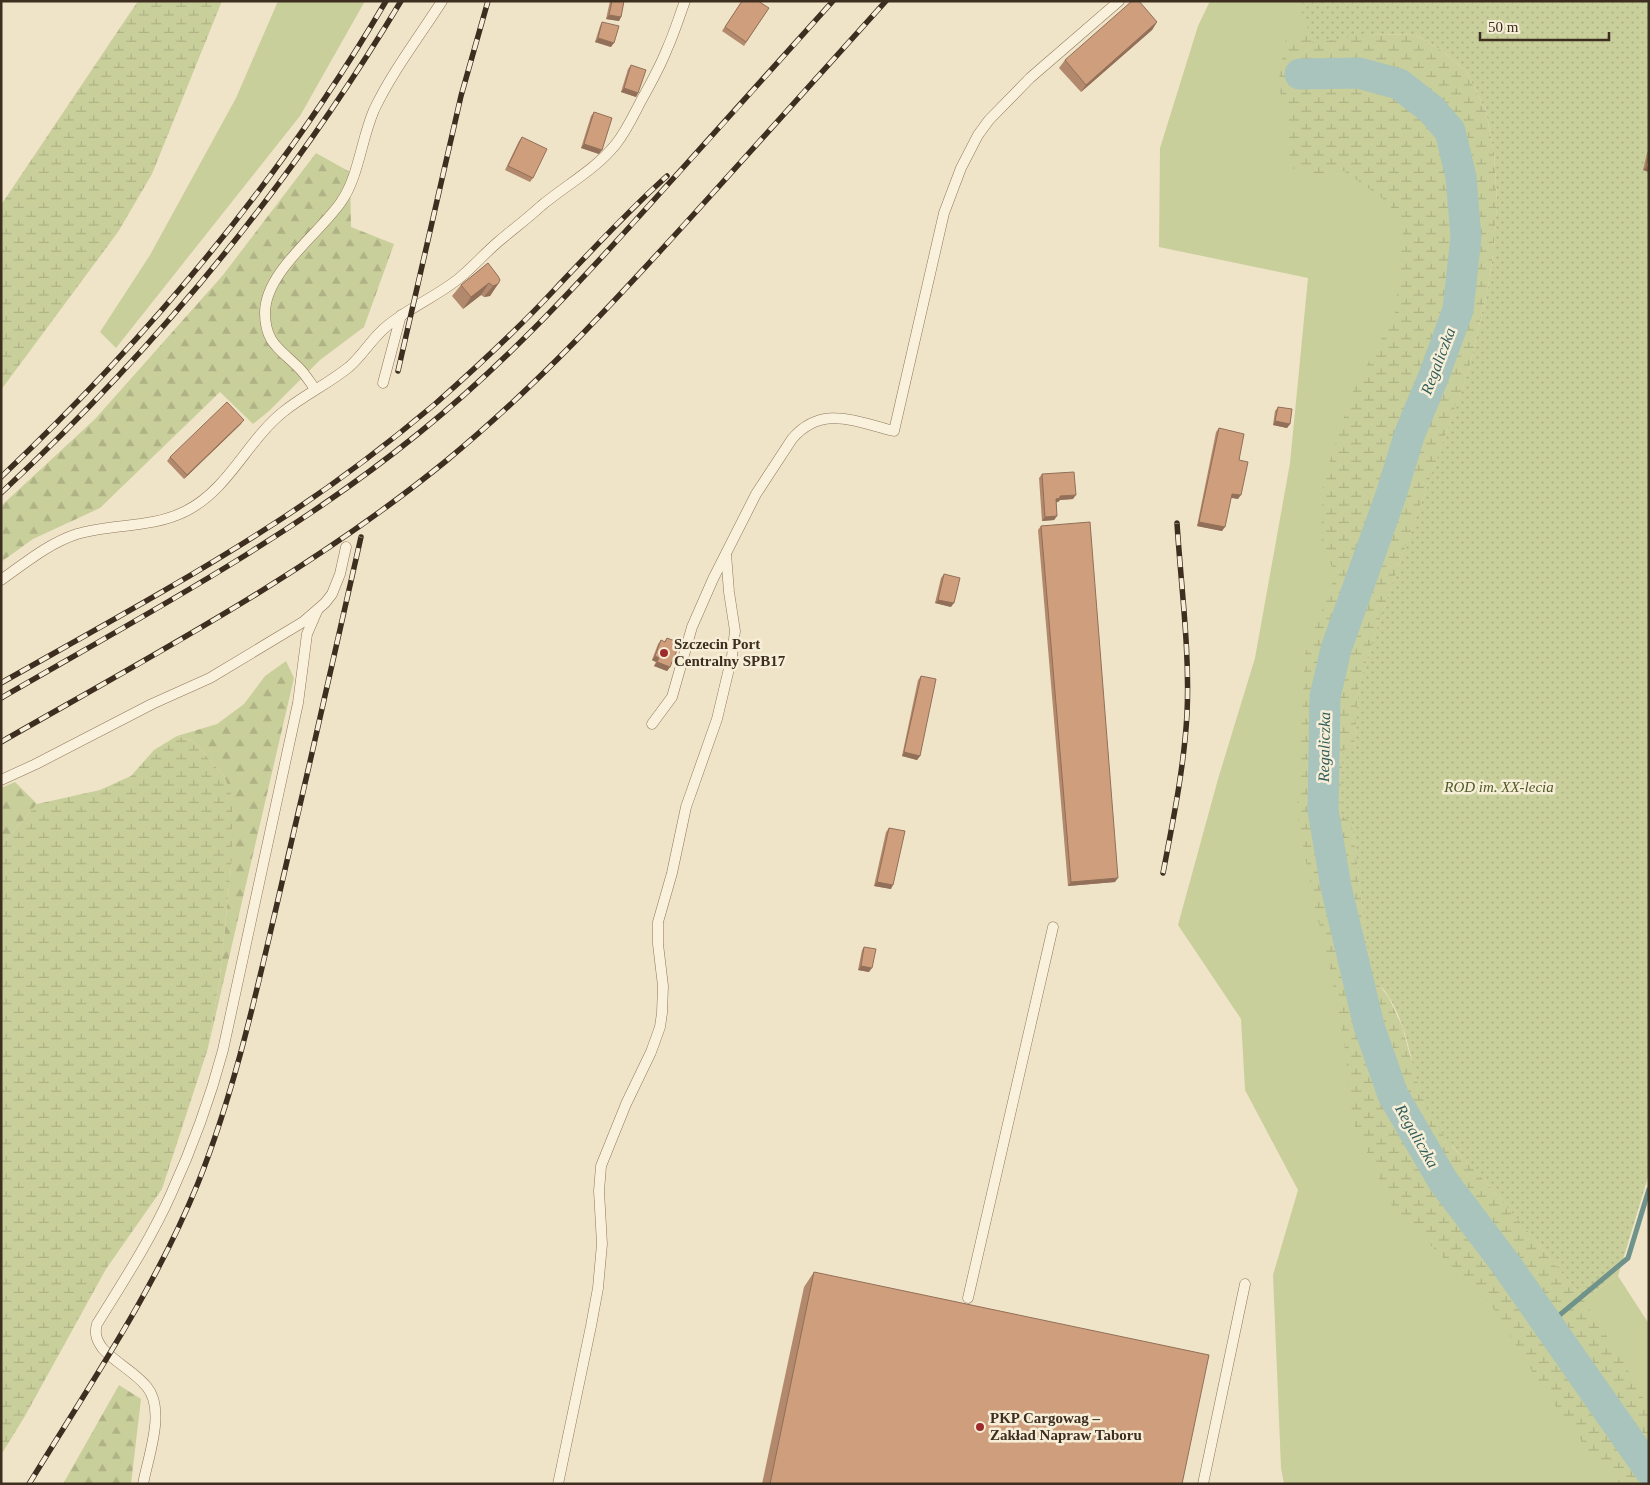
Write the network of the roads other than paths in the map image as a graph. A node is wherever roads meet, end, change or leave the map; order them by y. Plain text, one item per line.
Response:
1 (442, 1) edge
2 (685, 1) edge
3 (1119, 1) edge
4 (401, 315) junction
5 (383, 383) dead end
6 (315, 389) junction
7 (346, 547) dead end
8 (726, 554) junction
9 (1, 580) edge
10 (317, 611) junction
11 (652, 724) dead end
12 (1, 780) edge
13 (1053, 927) dead end
14 (1245, 1284) dead end
15 (968, 1298) dead end
16 (143, 1484) edge
17 (558, 1484) edge
18 (1203, 1484) edge

1 - 6 lane
2 - 4 lane
3 - 8 lane
4 - 5 lane
4 - 6 lane
6 - 9 lane
7 - 10 lane
8 - 11 lane
8 - 17 lane
10 - 12 lane
10 - 16 lane
13 - 15 lane
14 - 18 lane

